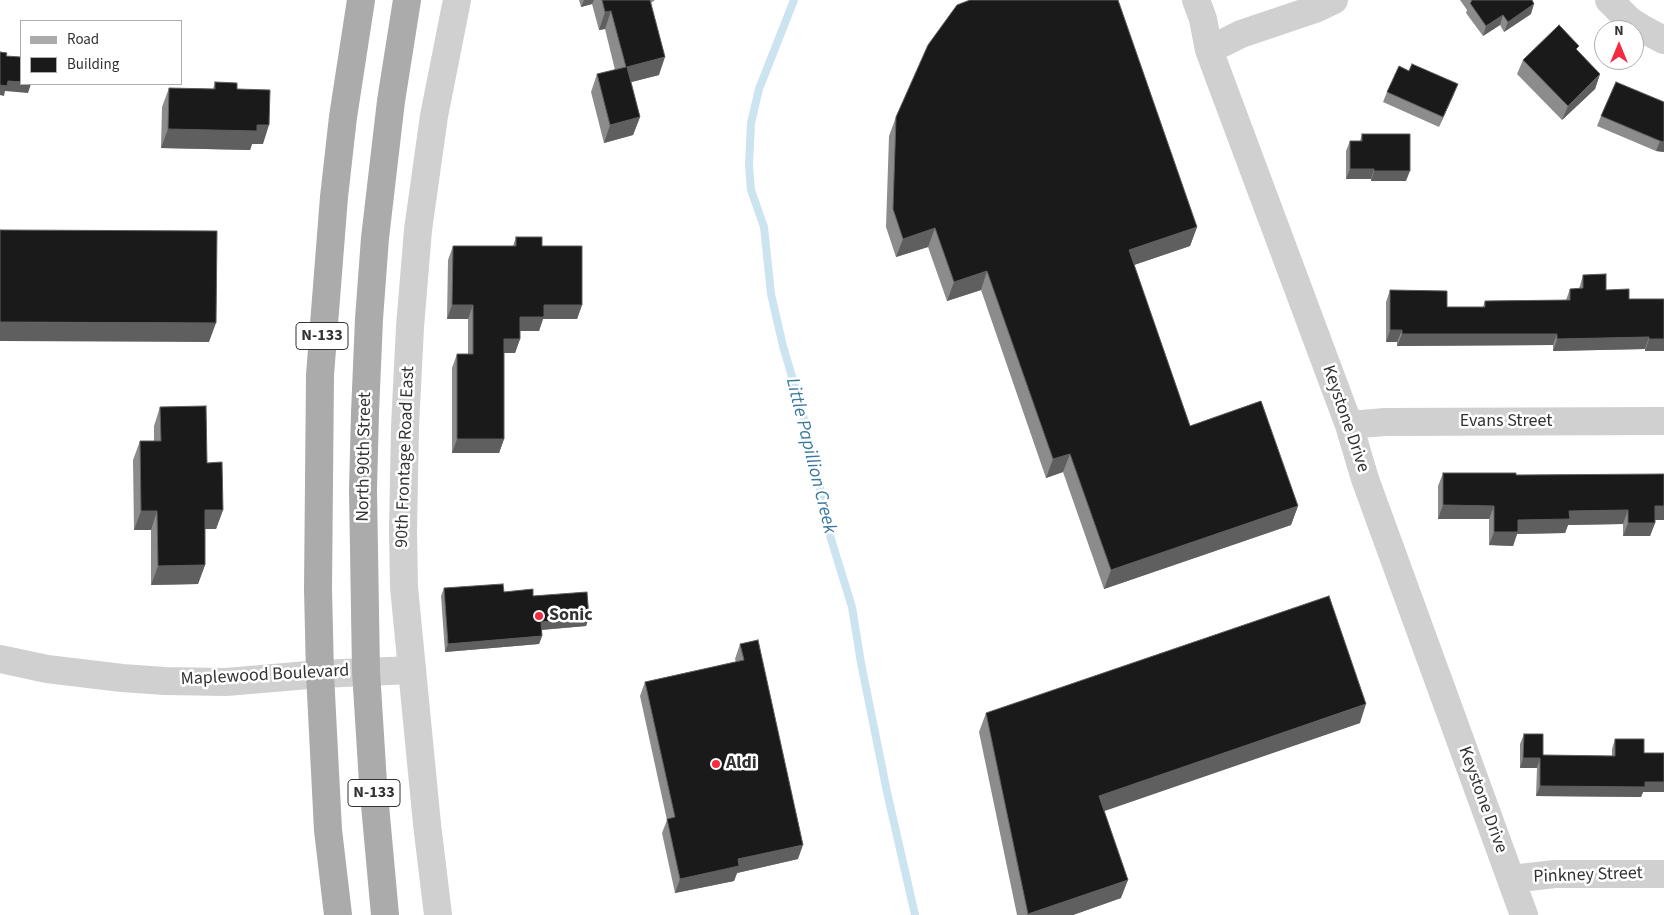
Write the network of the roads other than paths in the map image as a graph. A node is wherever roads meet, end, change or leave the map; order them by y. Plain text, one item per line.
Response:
1 (361, 0) edge
2 (407, 0) edge
3 (456, 0) edge
4 (1196, 0) edge
5 (1334, 0) edge
6 (1608, 0) edge
7 (1664, 40) edge
8 (1209, 50) junction
9 (1664, 421) edge
10 (1349, 425) junction
11 (0, 659) edge
12 (412, 670) junction
13 (366, 671) junction
14 (320, 674) junction
15 (1664, 874) edge
16 (1511, 879) junction
17 (338, 915) edge
18 (385, 915) edge
19 (438, 915) edge
20 (1524, 915) edge

1 - 14 main road, N-133
2 - 13 main road, North 90th Street / N-133
3 - 12 street, 90th Frontage Road East
4 - 8 street, Keystone Drive
5 - 8 street
6 - 7 street
8 - 10 street, Keystone Drive
9 - 10 street, Evans Street
10 - 16 street, Keystone Drive
11 - 14 street, Maplewood Boulevard
12 - 13 street, Maplewood Boulevard
12 - 19 street, 90th Frontage Road East
13 - 14 street, Maplewood Boulevard
13 - 18 main road, North 90th Street / N-133
14 - 17 main road, N-133
15 - 16 street, Pinkney Street
16 - 20 street, Keystone Drive

